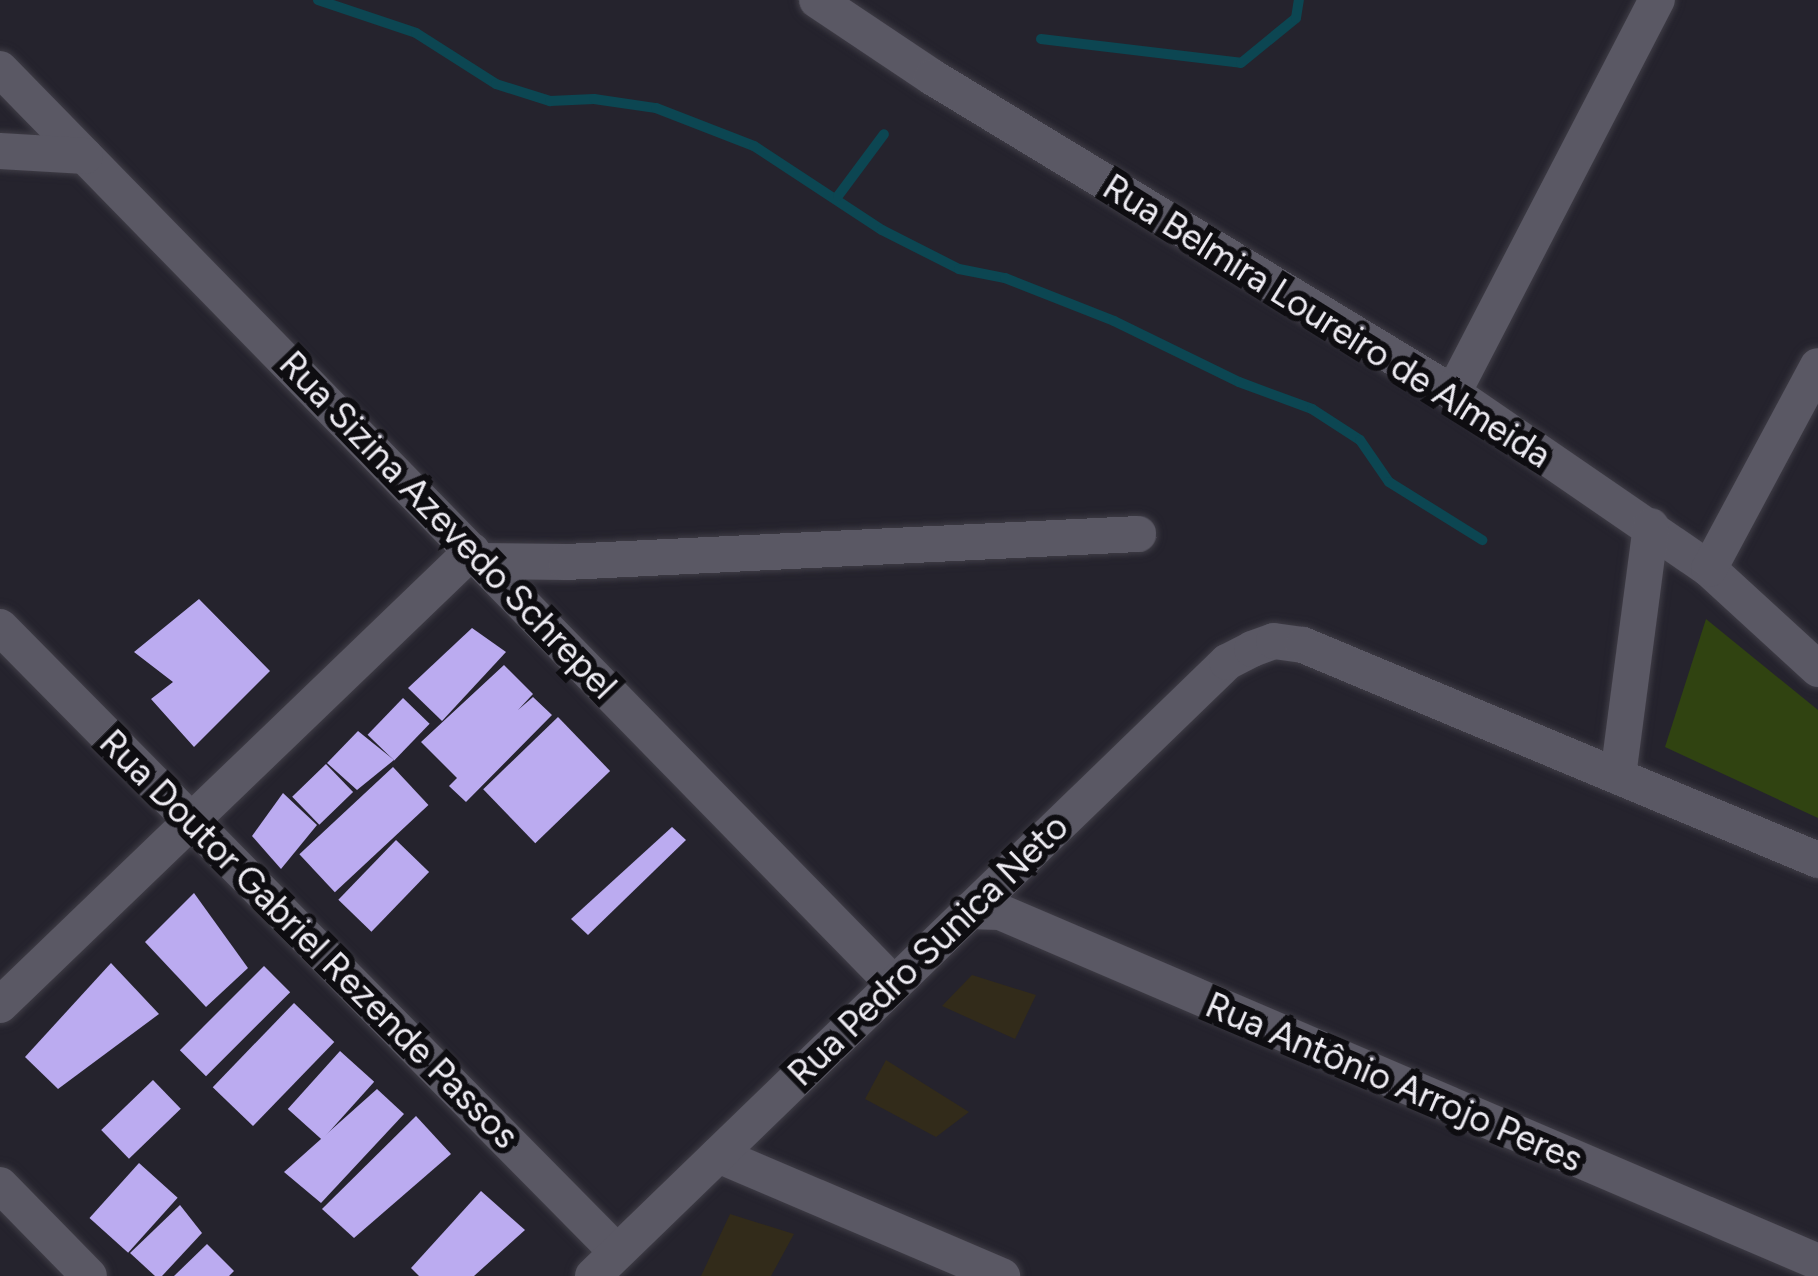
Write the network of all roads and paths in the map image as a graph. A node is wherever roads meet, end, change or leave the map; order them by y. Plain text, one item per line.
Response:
1 (817, 0) edge
2 (1657, 0) edge
3 (0, 69) edge
4 (0, 131) edge
5 (0, 151) edge
6 (86, 157) junction
7 (1818, 366) edge
8 (1453, 394) junction
9 (1651, 526) junction
10 (1138, 534) dead end
11 (476, 556) junction
12 (566, 562) junction
13 (1709, 569) junction
14 (540, 619) junction
15 (0, 627) edge
16 (1818, 669) edge
17 (1618, 776) junction
18 (189, 822) junction
19 (1818, 860) edge
20 (968, 911) junction
21 (893, 983) junction
22 (0, 1005) edge
23 (718, 1155) junction
24 (0, 1185) edge
25 (1818, 1262) edge
26 (605, 1264) edge
27 (88, 1276) edge
28 (1002, 1276) edge

1 - 8 street, Rua Belmira Loureiro de Almeida
2 - 8 street
3 - 4 street
3 - 6 street, Rua Sizina Azevedo Schrepel
5 - 6 street
6 - 11 street, Rua Sizina Azevedo Schrepel
7 - 13 street
8 - 9 street, Rua Belmira Loureiro de Almeida
9 - 13 street, Rua Belmira Loureiro de Almeida
9 - 17 street
10 - 12 street
11 - 12 street
11 - 14 street, Rua Sizina Azevedo Schrepel
11 - 18 street
12 - 14 street
13 - 16 street, Rua Belmira Loureiro de Almeida
14 - 21 street, Rua Sizina Azevedo Schrepel
15 - 18 street, Rua Doutor Gabriel Rezende Passos
17 - 19 street
17 - 20 street, Rua Pedro Sunica Neto
18 - 22 street
18 - 26 street, Rua Doutor Gabriel Rezende Passos
20 - 21 street, Rua Pedro Sunica Neto
20 - 25 street, Rua Antônio Arrojo Peres
21 - 23 street, Rua Pedro Sunica Neto
23 - 26 street, Rua Pedro Sunica Neto
23 - 28 street
24 - 27 street

